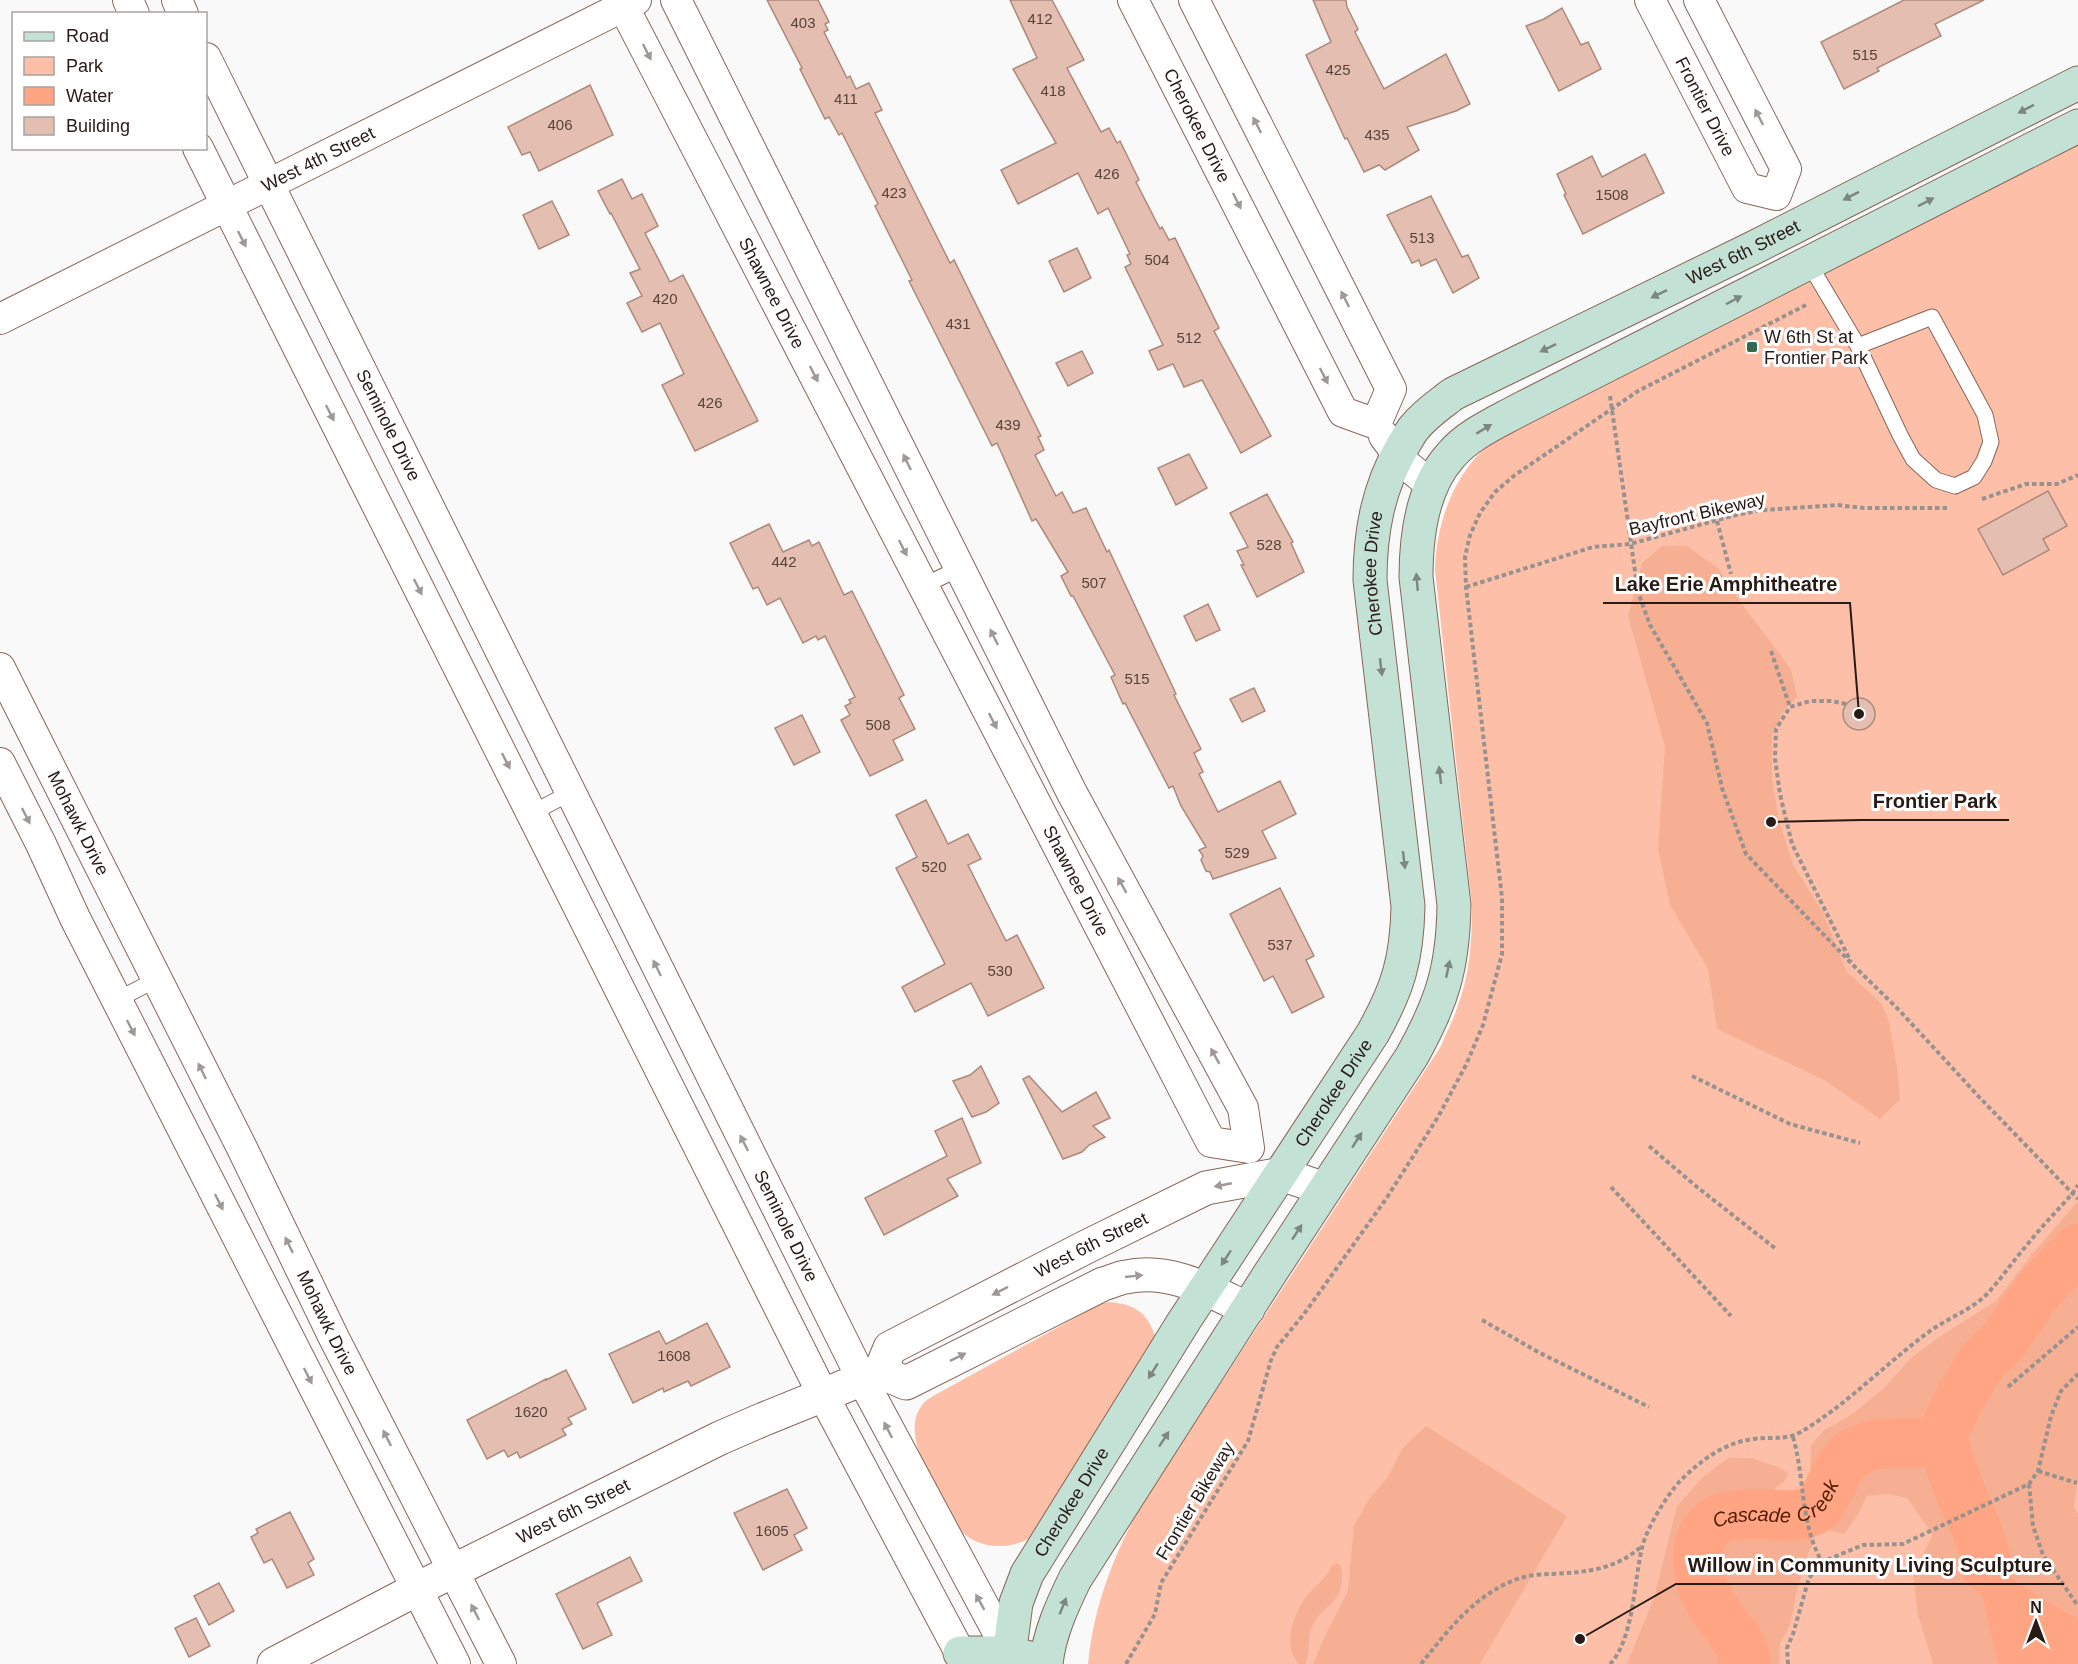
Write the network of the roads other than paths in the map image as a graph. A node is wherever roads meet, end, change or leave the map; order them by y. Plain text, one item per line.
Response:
1 (676, 0) edge
2 (1133, 0) edge
3 (1194, 0) edge
4 (1650, 0) edge
5 (1699, 0) edge
6 (627, 2) edge
7 (207, 60) edge
8 (2078, 83) edge
9 (2078, 126) edge
10 (199, 150) edge
11 (267, 184) junction
12 (1776, 195) junction
13 (225, 205) junction
14 (1792, 228) junction
15 (1808, 262) junction
16 (0, 319) edge
17 (1858, 346) junction
18 (1376, 424) junction
19 (1406, 442) junction
20 (1437, 477) junction
21 (960, 568) junction
22 (923, 586) junction
23 (0, 668) edge
24 (0, 763) edge
25 (570, 793) junction
26 (532, 813) junction
27 (157, 979) junction
28 (117, 1000) junction
29 (1249, 1148) junction
30 (1281, 1174) junction
31 (1325, 1189) junction
32 (1206, 1289) junction
33 (1248, 1309) junction
34 (871, 1376) junction
35 (823, 1395) junction
36 (454, 1571) junction
37 (417, 1589) junction
38 (1009, 1658) edge
39 (963, 1659) edge
40 (1046, 1663) edge
41 (274, 1664) edge
42 (455, 1664) edge
43 (501, 1664) edge

21 -> 1 street, Shawnee Drive
2 -> 18 street, Cherokee Drive
18 -> 3 street
4 - 12 street, Frontier Drive
12 -> 5 street
6 - 11 street, West 4th Street
6 -> 22 street, Shawnee Drive
7 - 11 street, Seminole Drive
8 -> 14 main road, West 6th Street
15 -> 9 main road
10 - 13 street
11 - 13 street, West 4th Street
11 - 25 street, Seminole Drive
12 - 14 street
13 - 16 street, West 4th Street
13 -> 26 street
14 - 15 street
14 -> 19 main road, West 6th Street
15 - 17 lane
20 -> 15 main road
17 - 17 lane
18 - 19 street
19 - 20 street
19 -> 30 main road, Cherokee Drive
31 -> 20 main road
21 - 22 lane
29 -> 21 street, Shawnee Drive
22 -> 29 street, Shawnee Drive
23 - 27 street, Mohawk Drive
24 -> 28 street
25 - 26 lane
34 -> 25 street, Seminole Drive
26 - 35 street
27 - 28 lane
36 -> 27 street, Mohawk Drive
28 -> 37 street
29 - 30 street
30 - 31 street, West 6th Street
30 -> 32 main road, Cherokee Drive
30 -> 34 street, West 6th Street
33 -> 31 main road
32 - 33 street
34 -> 32 street
32 -> 38 main road, Cherokee Drive
40 -> 33 main road
34 - 35 street, West 6th Street
38 -> 34 street, Seminole Drive
35 - 36 street, West 6th Street
35 - 39 street
36 - 37 street, West 6th Street
43 -> 36 street, Mohawk Drive
37 - 41 street, West 6th Street
37 - 42 street
38 - 39 main road
38 - 40 main road

